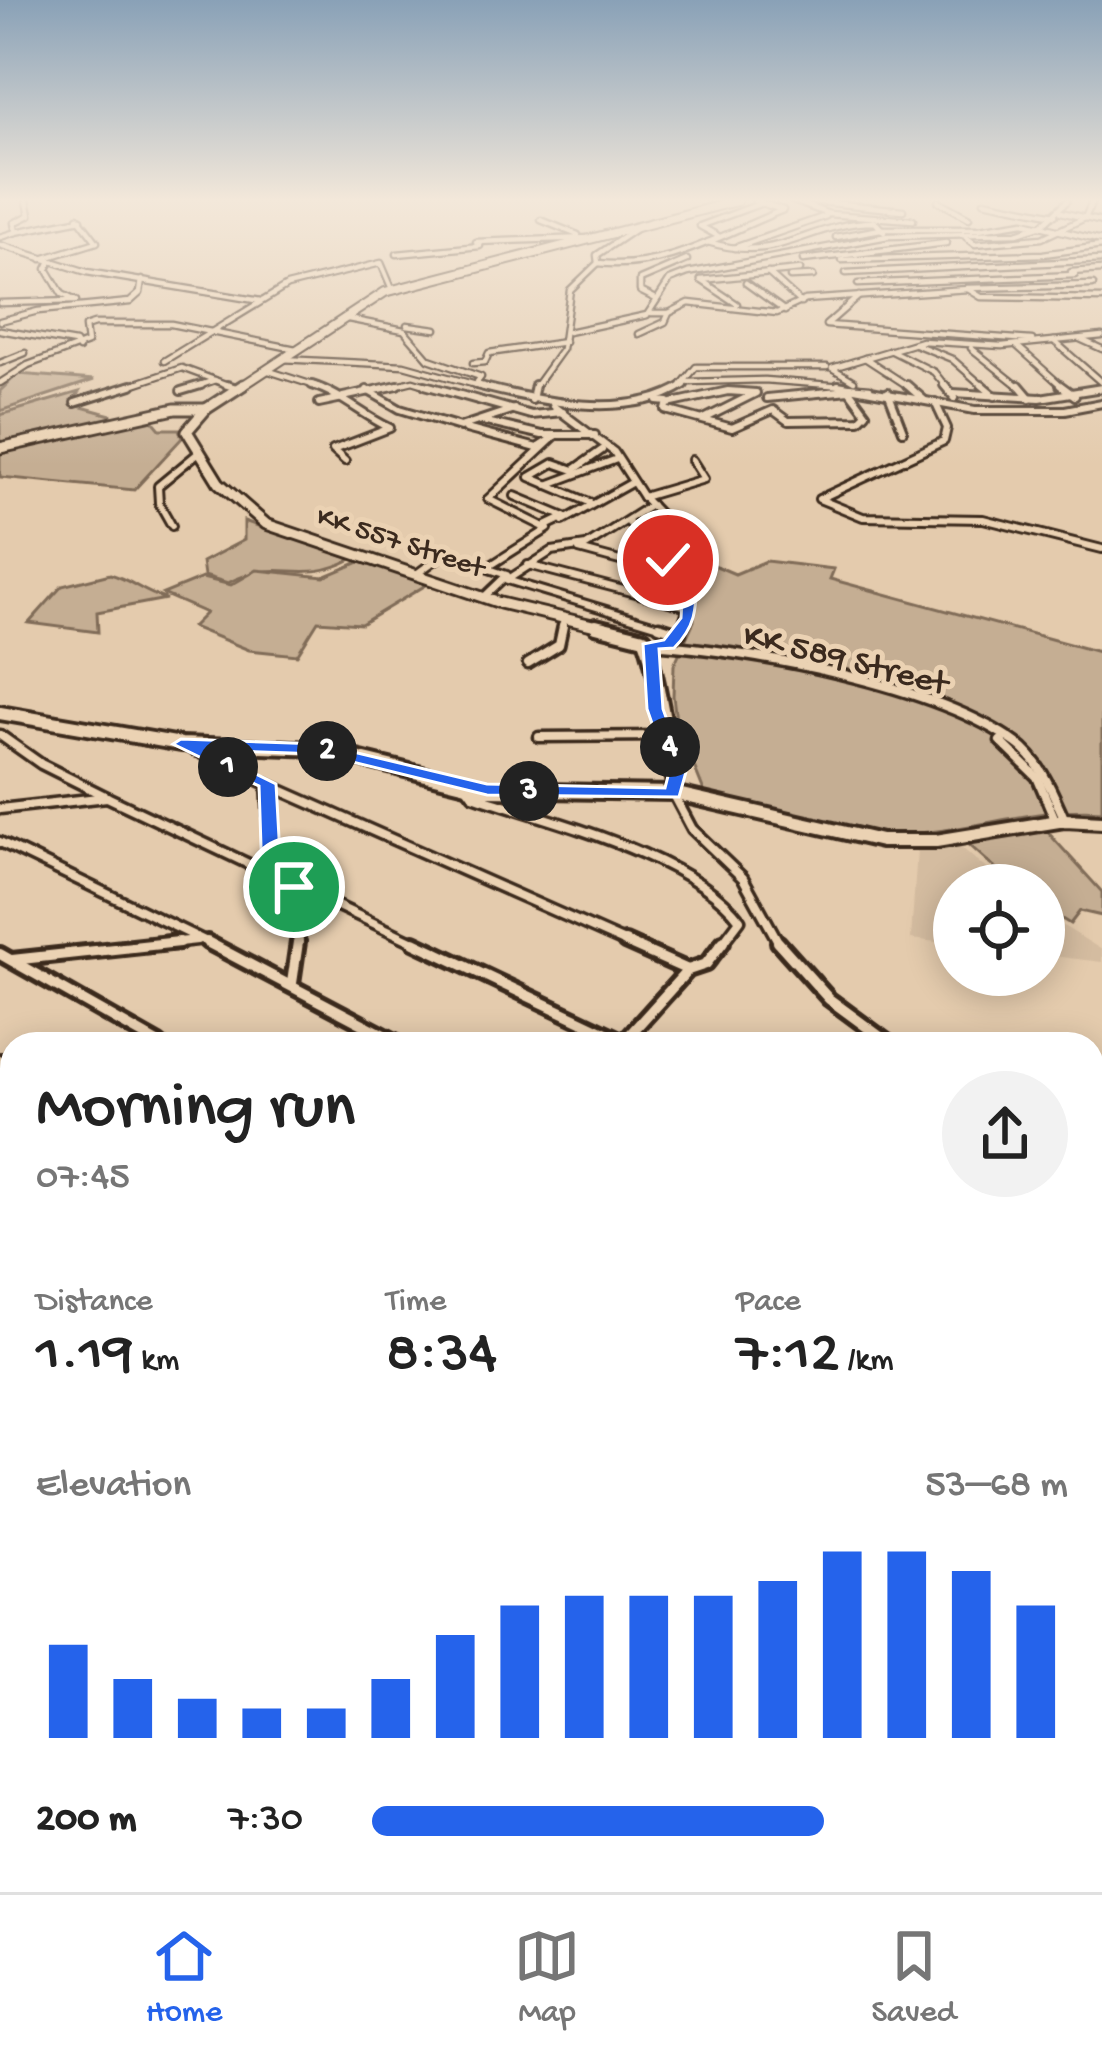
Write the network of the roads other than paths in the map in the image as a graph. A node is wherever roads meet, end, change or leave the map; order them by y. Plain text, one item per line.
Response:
1 (58, 289) edge
2 (141, 289) edge
3 (195, 289) edge
4 (284, 289) edge
5 (392, 289) edge
6 (571, 289) edge
7 (640, 289) edge
8 (663, 289) edge
9 (714, 289) edge
10 (755, 289) edge
11 (786, 289) edge
12 (860, 289) edge
13 (951, 289) edge
14 (970, 289) edge
15 (863, 296) junction
16 (656, 299) junction
17 (1102, 299) edge
18 (261, 301) junction
19 (0, 303) edge
20 (801, 303) junction
21 (741, 308) junction
22 (785, 311) junction
23 (651, 313) junction
24 (669, 313) junction
25 (342, 318) junction
26 (0, 321) edge
27 (395, 324) junction
28 (436, 329) dead end
29 (0, 330) edge
30 (568, 332) junction
31 (215, 334) junction
32 (639, 334) dead end
33 (1102, 336) edge
34 (1080, 338) junction
35 (1054, 341) junction
36 (565, 342) junction
37 (1039, 343) junction
38 (914, 344) junction
39 (965, 345) junction
40 (1015, 345) junction
41 (296, 349) junction
42 (1102, 349) edge
43 (79, 350) junction
44 (890, 350) junction
45 (25, 353) dead end
46 (866, 358) junction
47 (281, 359) junction
48 (164, 361) dead end
49 (0, 363) edge
50 (473, 363) dead end
51 (827, 367) dead end
52 (266, 370) junction
53 (215, 380) junction
54 (477, 382) junction
55 (0, 383) edge
56 (682, 384) junction
57 (863, 386) junction
58 (1102, 386) edge
59 (237, 388) junction
60 (367, 390) junction
61 (181, 391) dead end
62 (888, 392) junction
63 (952, 393) junction
64 (995, 396) junction
65 (1075, 396) junction
66 (343, 397) junction
67 (767, 398) dead end
68 (1035, 398) junction
69 (641, 399) junction
70 (532, 400) junction
71 (925, 401) junction
72 (935, 402) junction
73 (75, 403) dead end
74 (319, 403) dead end
75 (1102, 403) edge
76 (668, 404) junction
77 (552, 405) junction
78 (960, 408) junction
79 (206, 409) junction
80 (514, 409) junction
81 (1047, 410) junction
82 (563, 412) junction
83 (704, 418) dead end
84 (480, 420) junction
85 (466, 428) dead end
86 (904, 430) dead end
87 (595, 436) junction
88 (0, 448) edge
89 (602, 450) dead end
90 (198, 453) junction
91 (617, 459) junction
92 (692, 460) dead end
93 (345, 461) dead end
94 (632, 483) junction
95 (551, 486) junction
96 (515, 496) dead end
97 (644, 497) junction
98 (529, 502) junction
99 (589, 502) dead end
100 (652, 505) junction
101 (628, 522) junction
102 (172, 526) dead end
103 (574, 549) junction
104 (1102, 549) edge
105 (528, 565) junction
106 (488, 567) junction
107 (415, 574) junction
108 (679, 577) junction
109 (690, 579) junction
110 (507, 580) junction
111 (484, 597) junction
112 (688, 607) junction
113 (564, 620) junction
114 (681, 633) junction
115 (651, 644) junction
116 (668, 644) junction
117 (528, 664) dead end
118 (0, 713) edge
119 (0, 735) edge
120 (539, 736) dead end
121 (666, 736) junction
122 (181, 744) junction
123 (267, 784) junction
124 (467, 787) junction
125 (673, 794) junction
126 (107, 797) junction
127 (0, 809) edge
128 (1061, 821) junction
129 (1102, 822) edge
130 (0, 842) edge
131 (272, 876) junction
132 (286, 883) junction
133 (758, 907) junction
134 (740, 916) junction
135 (200, 940) junction
136 (0, 954) edge
137 (12, 960) junction
138 (688, 970) junction
139 (292, 983) junction
140 (138, 1032) edge
141 (380, 1032) edge
142 (606, 1032) edge
143 (635, 1032) edge
144 (875, 1032) edge

1 - 19 street
2 - 26 street
3 - 18 street
4 - 18 street
5 - 25 main road
6 - 30 street
7 - 16 street
8 - 16 street
9 - 21 street
10 - 22 street
11 - 20 street
12 - 15 street
13 - 15 street
14 - 17 street
15 - 20 street
15 - 37 street
16 - 23 street
18 - 31 street
20 - 22 street
21 - 22 street
21 - 24 street
23 - 24 street
23 - 30 street
24 - 32 street
25 - 27 street
25 - 41 main road
27 - 28 street
27 - 54 street
29 - 43 street
30 - 36 street
31 - 41 street
31 - 43 street
31 - 48 street
33 - 34 street
34 - 35 street
34 - 42 street
35 - 37 street
35 - 58 street
36 - 50 street
36 - 70 street
37 - 40 street
38 - 39 street
38 - 44 street
38 - 64 street
39 - 40 street
39 - 68 street
40 - 65 street
41 - 47 main road
43 - 55 street
44 - 46 street
44 - 63 street
45 - 49 street
46 - 57 street
46 - 71 street
47 - 52 main road
47 - 54 street
51 - 56 street
52 - 59 main road
52 - 66 street
53 - 59 street
53 - 61 street
53 - 73 street
54 - 70 street
56 - 57 street
56 - 69 street
57 - 62 street
58 - 65 street
59 - 79 main road
60 - 66 street
60 - 80 street
60 - 84 street
62 - 71 street
62 - 86 street
63 - 64 street
63 - 78 street
64 - 68 street
65 - 68 street
66 - 74 street
66 - 93 street
67 - 76 street
68 - 81 street
69 - 76 street
69 - 77 street
70 - 77 street
71 - 72 street
72 - 78 street
72 - 104 street
75 - 81 street
76 - 83 street
77 - 82 street
78 - 81 street
79 - 88 main road
79 - 90 main road
80 - 82 street
80 - 84 street
82 - 87 street
84 - 87 street
85 - 98 street
87 - 91 street
89 - 95 street
90 - 102 street
90 - 107 main road, KK 557 Street
91 - 94 street
91 - 95 street
92 - 97 street
94 - 97 street
94 - 106 street
95 - 98 street
95 - 99 street
96 - 98 street
97 - 100 street
100 - 101 street
100 - 109 street
101 - 103 street
101 - 108 street
103 - 105 street
103 - 108 street
105 - 110 street
105 - 112 street
106 - 107 street
106 - 110 street
107 - 111 main road, KK 557 Street
108 - 109 street
109 - 112 street
110 - 111 street
110 - 114 street
111 - 113 main road, KK 557 Street
112 - 114 street
113 - 115 main road, KK 557 Street
113 - 117 street
114 - 116 street
115 - 116 street, KK 557 Street
115 - 121 main road
116 - 128 street, KK 589 Street
118 - 122 main road
119 - 126 street
120 - 121 street
121 - 125 main road
122 - 123 street
122 - 124 main road
123 - 131 street
123 - 138 street
124 - 125 main road
124 - 134 street
125 - 128 main road
125 - 133 street
126 - 127 street
126 - 131 street
128 - 129 main road
130 - 135 street
131 - 132 street
132 - 139 street
132 - 142 street
133 - 134 street
133 - 144 street
134 - 138 street
135 - 137 street
135 - 139 street
136 - 137 street
137 - 140 street
138 - 143 street
139 - 141 street

